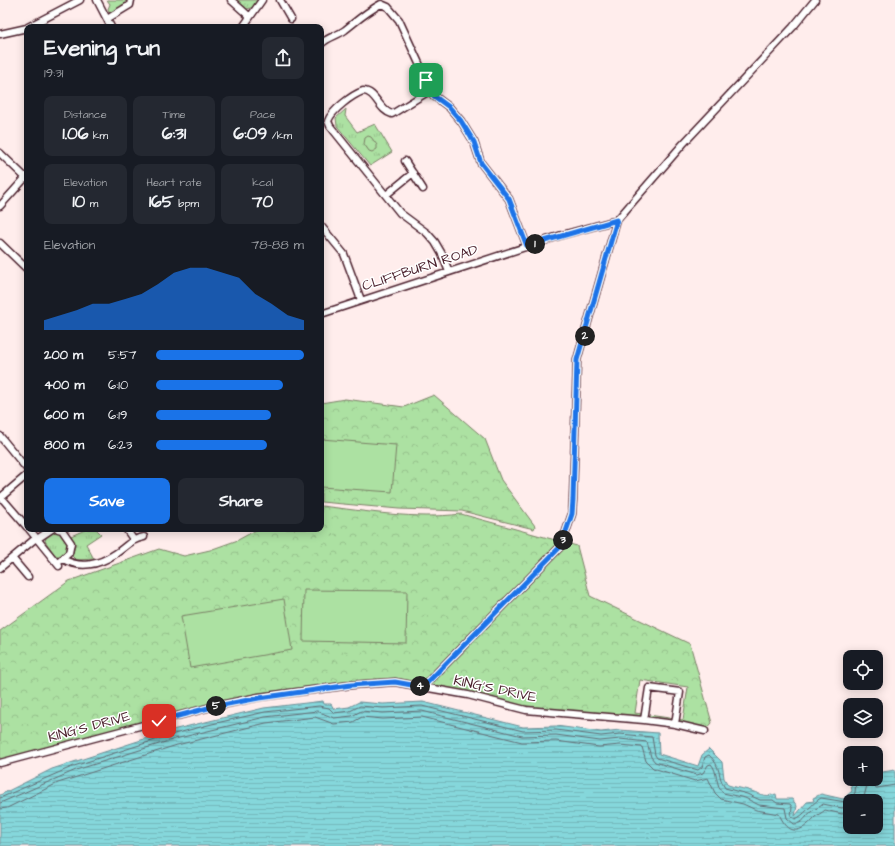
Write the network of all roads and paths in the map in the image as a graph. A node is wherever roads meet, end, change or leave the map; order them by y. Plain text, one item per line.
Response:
1 (80, 0) edge
2 (97, 0) edge
3 (131, 0) edge
4 (231, 0) edge
5 (262, 0) edge
6 (280, 0) edge
7 (815, 0) edge
8 (250, 17) junction
9 (107, 19) junction
10 (291, 19) dead end
11 (34, 24) edge
12 (110, 24) edge
13 (245, 24) edge
14 (24, 28) edge
15 (0, 34) edge
16 (324, 41) edge
17 (431, 90) junction
18 (0, 153) edge
19 (405, 161) dead end
20 (413, 174) junction
21 (24, 175) edge
22 (24, 179) edge
23 (423, 190) dead end
24 (386, 195) junction
25 (0, 206) edge
26 (617, 220) junction
27 (324, 230) edge
28 (0, 243) edge
29 (527, 246) junction
30 (24, 266) edge
31 (449, 272) junction
32 (361, 300) junction
33 (324, 313) edge
34 (0, 436) edge
35 (24, 465) edge
36 (24, 478) edge
37 (1, 497) edge
38 (24, 523) edge
39 (31, 532) edge
40 (48, 532) edge
41 (64, 532) edge
42 (128, 532) edge
43 (144, 537) dead end
44 (37, 539) junction
45 (133, 539) junction
46 (12, 558) junction
47 (62, 559) junction
48 (0, 568) edge
49 (28, 578) dead end
50 (423, 687) junction
51 (644, 720) junction
52 (675, 724) junction
53 (705, 731) dead end
54 (0, 763) edge

1 - 11 street
2 - 9 street
3 - 9 street
4 - 8 street
5 - 8 street
6 - 10 street
7 - 26 street
8 - 13 street
9 - 12 street
14 - 15 street
16 - 17 street
17 - 24 street
17 - 29 street
18 - 21 street
19 - 20 street
20 - 23 street
20 - 24 street
22 - 25 street
24 - 31 street
26 - 29 street, CLIFFBURN ROAD
26 - 50 street
27 - 32 street
28 - 30 street
29 - 31 street, CLIFFBURN ROAD
31 - 32 street, CLIFFBURN ROAD
32 - 33 street, CLIFFBURN ROAD
34 - 35 street
36 - 37 street
37 - 38 street
39 - 44 street
40 - 44 street
41 - 47 street
42 - 45 street
43 - 45 street
44 - 46 street
44 - 47 street
45 - 47 street
46 - 48 street
46 - 49 street
50 - 51 street, KING'S DRIVE
50 - 54 street, KING'S DRIVE
51 - 52 street, KING'S DRIVE
51 - 52 street
52 - 53 street, KING'S DRIVE

